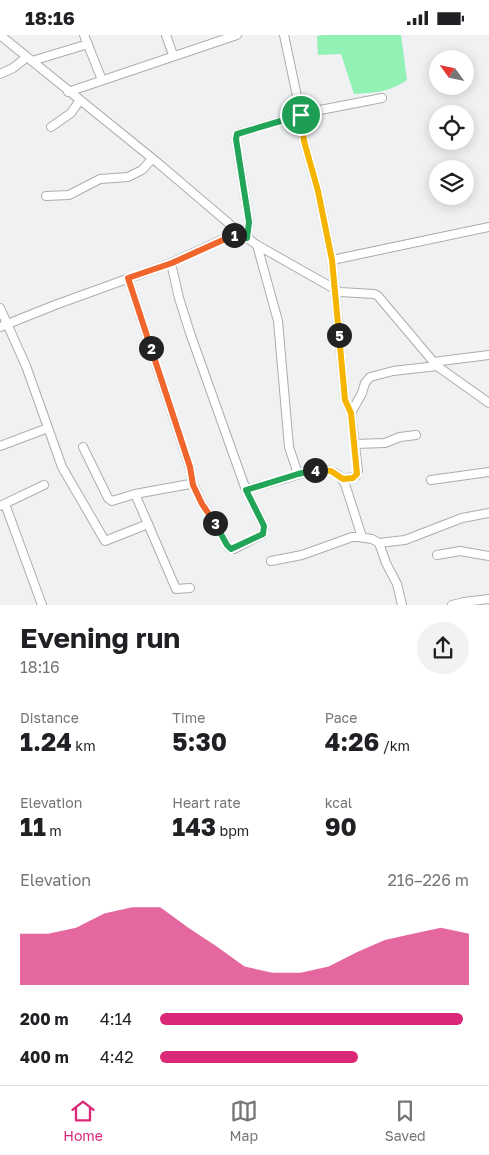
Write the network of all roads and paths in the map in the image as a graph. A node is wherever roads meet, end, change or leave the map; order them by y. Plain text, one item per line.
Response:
1 (0, 35) edge
2 (84, 35) edge
3 (166, 35) edge
4 (237, 35) edge
5 (284, 35) edge
6 (88, 44) junction
7 (173, 55) junction
8 (29, 59) junction
9 (0, 74) edge
10 (102, 80) junction
11 (68, 92) junction
12 (382, 98) dead end
13 (80, 100) junction
14 (301, 115) junction
15 (51, 127) dead end
16 (152, 159) junction
17 (46, 197) dead end
18 (489, 227) edge
19 (239, 232) junction
20 (247, 238) junction
21 (257, 245) junction
22 (332, 260) junction
23 (172, 263) junction
24 (128, 278) junction
25 (334, 289) junction
26 (0, 308) edge
27 (3, 325) edge
28 (489, 355) edge
29 (435, 364) junction
30 (489, 403) edge
31 (351, 413) junction
32 (48, 428) junction
33 (416, 435) dead end
34 (355, 444) junction
35 (0, 446) edge
36 (84, 447) dead end
37 (489, 472) edge
38 (298, 474) junction
39 (343, 479) junction
40 (431, 480) dead end
41 (44, 485) dead end
42 (193, 485) junction
43 (246, 490) junction
44 (135, 494) junction
45 (3, 505) edge
46 (489, 513) edge
47 (148, 524) junction
48 (362, 537) junction
49 (379, 543) junction
50 (438, 555) dead end
51 (489, 555) edge
52 (271, 561) dead end
53 (190, 588) dead end
54 (489, 599) edge
55 (42, 605) edge
56 (402, 605) edge
57 (452, 605) edge

1 - 8 street
2 - 6 street
3 - 7 street
4 - 7 street
5 - 14 street
6 - 8 street
6 - 10 street
7 - 10 street
8 - 9 street
8 - 11 street
10 - 11 street
11 - 13 street
12 - 14 street
13 - 15 street
13 - 16 street
14 - 20 street
14 - 22 street
16 - 17 street
16 - 19 street
18 - 22 street
19 - 20 street
19 - 23 street
20 - 21 street
21 - 25 street
21 - 38 street
22 - 25 street
23 - 24 street
23 - 43 street
24 - 27 street
24 - 42 street
25 - 29 street
25 - 31 street
26 - 27 street
27 - 32 street
28 - 29 street
29 - 30 street
29 - 31 street
31 - 34 street
32 - 35 street
32 - 47 street
33 - 34 street
34 - 39 street
36 - 44 street
37 - 40 street
38 - 39 street
38 - 43 street
39 - 48 street
41 - 45 street
42 - 43 street
42 - 44 street
44 - 47 street
45 - 55 street
46 - 49 street
47 - 53 street
48 - 49 street
48 - 52 street
49 - 56 street
50 - 51 street
54 - 57 street

